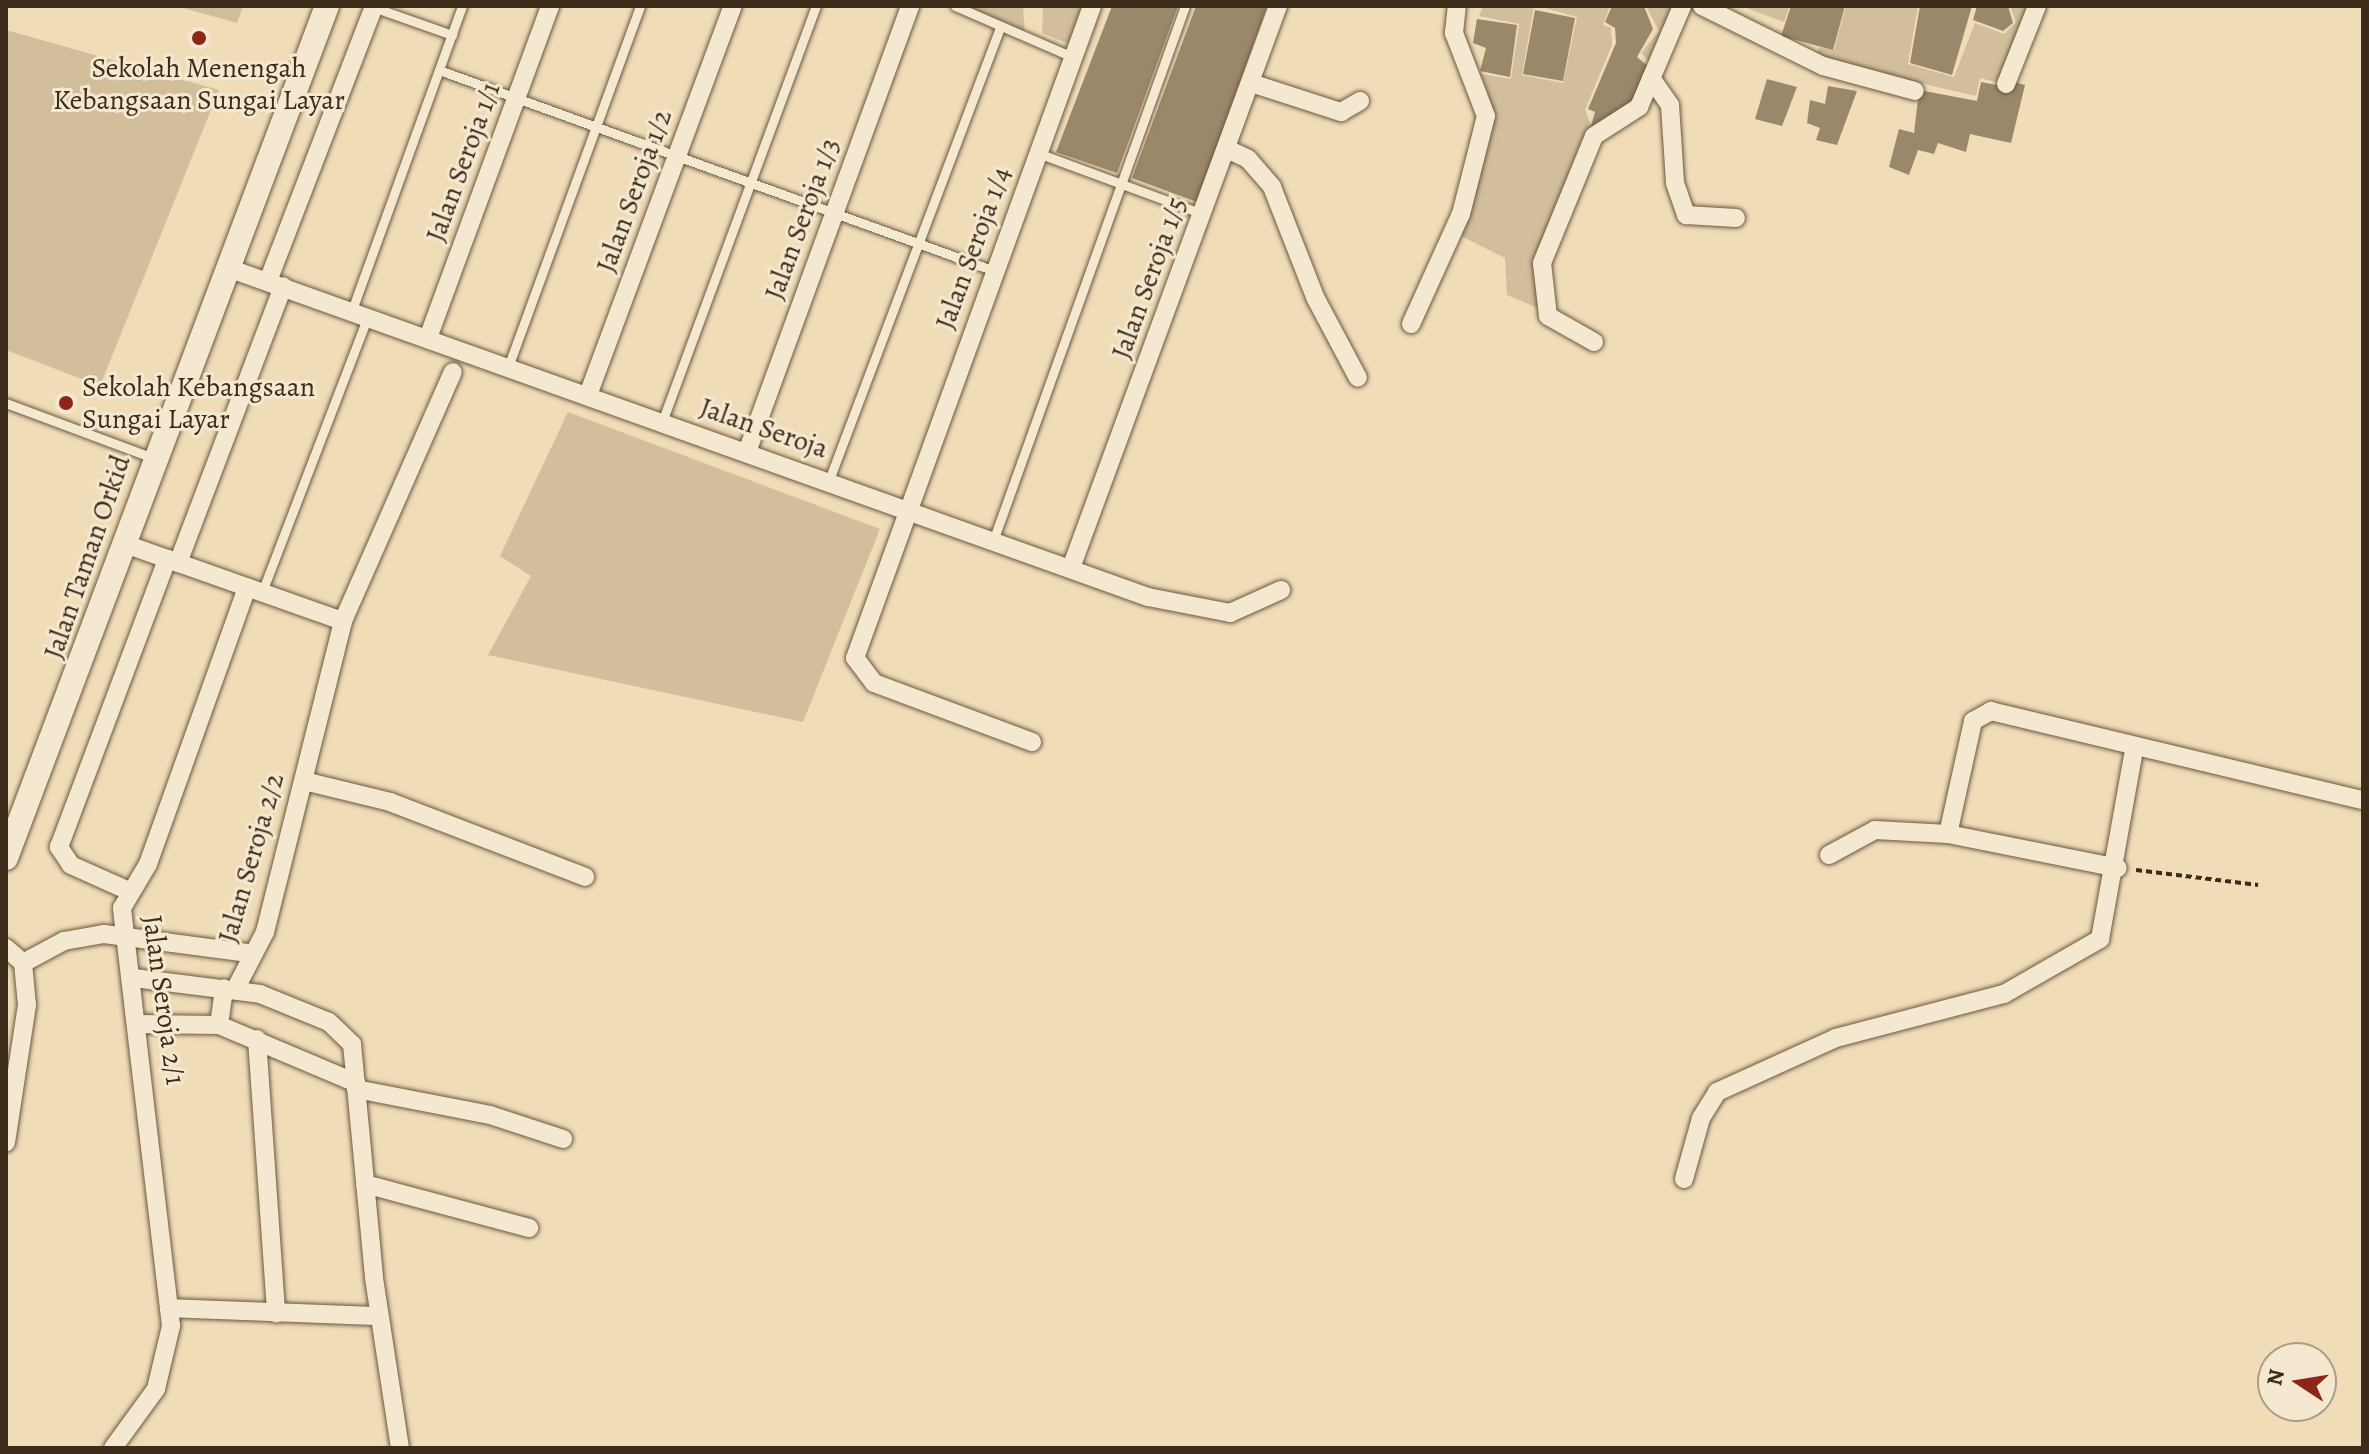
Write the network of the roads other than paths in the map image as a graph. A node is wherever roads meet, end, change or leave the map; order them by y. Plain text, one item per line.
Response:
1 (327, 6) edge
2 (462, 6) edge
3 (550, 6) edge
4 (640, 6) edge
5 (733, 6) edge
6 (816, 6) edge
7 (910, 6) edge
8 (955, 6) edge
9 (1092, 6) edge
10 (1185, 6) edge
11 (1278, 6) edge
12 (1457, 6) edge
13 (1682, 6) edge
14 (1702, 6) edge
15 (2037, 6) edge
16 (373, 7) edge
17 (1001, 26) junction
18 (452, 35) junction
19 (1074, 57) junction
20 (439, 70) junction
21 (1651, 78) junction
22 (1251, 83) junction
23 (2006, 84) dead end
24 (1915, 91) dead end
25 (516, 98) junction
26 (1360, 101) dead end
27 (596, 126) junction
28 (1227, 149) junction
29 (1038, 153) junction
30 (677, 156) junction
31 (751, 183) junction
32 (1122, 184) junction
33 (834, 212) junction
34 (1203, 214) junction
35 (1736, 218) dead end
36 (916, 242) junction
37 (228, 268) junction
38 (995, 271) junction
39 (276, 284) junction
40 (360, 313) junction
41 (1411, 324) dead end
42 (428, 338) junction
43 (1594, 342) dead end
44 (508, 367) junction
45 (453, 372) dead end
46 (1358, 378) dead end
47 (588, 395) junction
48 (6, 403) edge
49 (662, 422) junction
50 (747, 452) junction
51 (153, 458) junction
52 (829, 480) junction
53 (907, 510) junction
54 (993, 541) junction
55 (125, 544) junction
56 (173, 561) junction
57 (1071, 568) junction
58 (254, 590) junction
59 (1281, 590) dead end
60 (343, 621) junction
61 (1032, 742) dead end
62 (2134, 750) junction
63 (304, 781) junction
64 (2363, 800) edge
65 (1948, 834) junction
66 (1829, 855) dead end
67 (6, 858) edge
68 (2118, 868) junction
69 (585, 877) dead end
70 (129, 891) junction
71 (125, 934) junction
72 (6, 948) edge
73 (249, 953) junction
74 (23, 963) junction
75 (134, 978) junction
76 (230, 988) junction
77 (139, 1024) junction
78 (219, 1025) junction
79 (257, 1039) junction
80 (356, 1086) junction
81 (563, 1139) dead end
82 (6, 1142) edge
83 (1684, 1179) dead end
84 (365, 1184) junction
85 (529, 1228) dead end
86 (169, 1308) junction
87 (276, 1313) junction
88 (379, 1316) junction
89 (113, 1448) edge
90 (400, 1448) edge

1 - 37 main road, Jalan Taman Orkid
2 - 18 lane
3 - 25 street, Jalan Seroja 1/1
4 - 27 lane
5 - 30 street, Jalan Seroja 1/2
6 - 31 lane
7 - 33 street, Jalan Seroja 1/3
8 - 17 lane
9 - 19 street, Jalan Seroja 1/4
10 - 32 lane
11 - 22 street, Jalan Seroja 1/5
12 - 41 street
13 - 21 street
14 - 24 street
15 - 23 street
16 - 18 lane
16 - 39 street, Jalan Seroja 2/1
17 - 19 lane
17 - 36 lane
18 - 20 lane
19 - 29 street, Jalan Seroja 1/4
20 - 25 lane
20 - 40 lane
21 - 35 street
21 - 43 street
22 - 26 street
22 - 28 street, Jalan Seroja 1/5
25 - 27 lane
25 - 42 street, Jalan Seroja 1/1
27 - 30 lane
27 - 44 lane
28 - 34 street, Jalan Seroja 1/5
28 - 46 street
29 - 32 lane
29 - 38 street, Jalan Seroja 1/4
30 - 31 lane
30 - 47 street, Jalan Seroja 1/2
31 - 33 lane
31 - 49 lane
32 - 34 lane
32 - 54 lane
33 - 36 lane
33 - 50 street, Jalan Seroja 1/3
34 - 57 street, Jalan Seroja 1/5
36 - 38 lane
36 - 52 lane
37 - 39 street, Jalan Seroja
37 - 51 main road, Jalan Taman Orkid
38 - 53 street, Jalan Seroja 1/4
39 - 40 street, Jalan Seroja
39 - 56 street, Jalan Seroja 2/1
40 - 42 street, Jalan Seroja
40 - 58 lane
42 - 44 street, Jalan Seroja
44 - 47 street, Jalan Seroja
45 - 60 street, Jalan Seroja 2/2
47 - 49 street, Jalan Seroja
48 - 51 lane
49 - 50 street, Jalan Seroja
50 - 52 street, Jalan Seroja
51 - 55 main road, Jalan Taman Orkid
52 - 53 street, Jalan Seroja
53 - 54 street, Jalan Seroja
53 - 61 street, Jalan Seroja 1/4
54 - 57 street, Jalan Seroja
55 - 56 street
55 - 67 main road, Jalan Taman Orkid
56 - 58 street
56 - 70 street, Jalan Seroja 2/1
57 - 59 street, Jalan Seroja
58 - 60 street
58 - 70 street
60 - 63 street, Jalan Seroja 2/2
62 - 64 street
62 - 65 street
62 - 68 street
63 - 69 street
63 - 73 street, Jalan Seroja 2/2
65 - 66 street
65 - 68 street
68 - 83 street
70 - 71 street, Jalan Seroja 2/1
71 - 73 street
71 - 74 street
71 - 75 street, Jalan Seroja 2/1
72 - 74 street
73 - 76 street, Jalan Seroja 2/2
74 - 82 street
75 - 76 street
75 - 77 street, Jalan Seroja 2/1
76 - 78 street, Jalan Seroja 2/2
76 - 80 street
77 - 78 street
77 - 86 street, Jalan Seroja 2/1
78 - 79 street
79 - 80 street
79 - 87 street
80 - 81 street
80 - 84 street
84 - 85 street
84 - 88 street
86 - 87 street
86 - 89 street, Jalan Seroja 2/1
87 - 88 street
88 - 90 street

